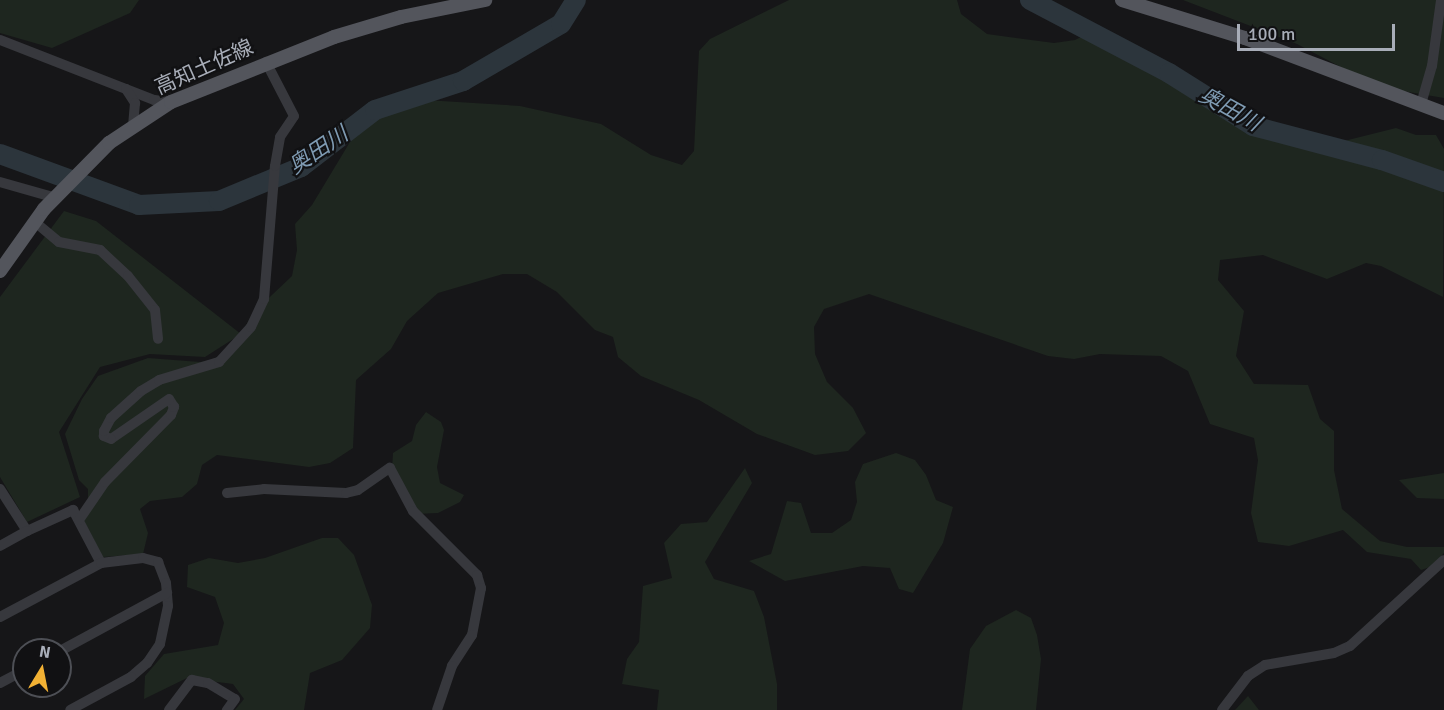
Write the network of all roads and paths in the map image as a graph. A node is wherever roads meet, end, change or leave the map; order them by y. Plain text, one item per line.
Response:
1 (485, 0) edge
2 (1122, 0) edge
3 (1442, 0) edge
4 (0, 40) edge
5 (266, 62) junction
6 (125, 89) junction
7 (171, 102) junction
8 (1421, 104) junction
9 (1444, 113) edge
10 (133, 127) junction
11 (0, 182) edge
12 (59, 194) junction
13 (35, 222) junction
14 (0, 271) edge
15 (158, 339) dead end
16 (0, 489) edge
17 (227, 493) dead end
18 (79, 520) junction
19 (27, 531) junction
20 (0, 546) edge
21 (1444, 560) edge
22 (101, 563) junction
23 (167, 593) junction
24 (0, 617) edge
25 (72, 644) edge
26 (69, 710) edge
27 (169, 710) edge
28 (227, 710) edge
29 (437, 710) edge
30 (1222, 710) edge

1 - 5 main road, 高知土佐線
2 - 8 main road
3 - 8 street
4 - 6 street
5 - 7 main road, 高知土佐線
5 - 18 street
6 - 7 street
6 - 10 street
7 - 10 main road, 高知土佐線
8 - 9 main road
10 - 12 main road, 高知土佐線
11 - 12 street
12 - 13 main road, 高知土佐線
13 - 14 main road, 高知土佐線
13 - 15 street
16 - 19 street
17 - 29 street
18 - 19 street
18 - 22 street
19 - 20 street
21 - 30 street
22 - 23 street
22 - 24 street
23 - 25 street
23 - 26 street
27 - 28 street

